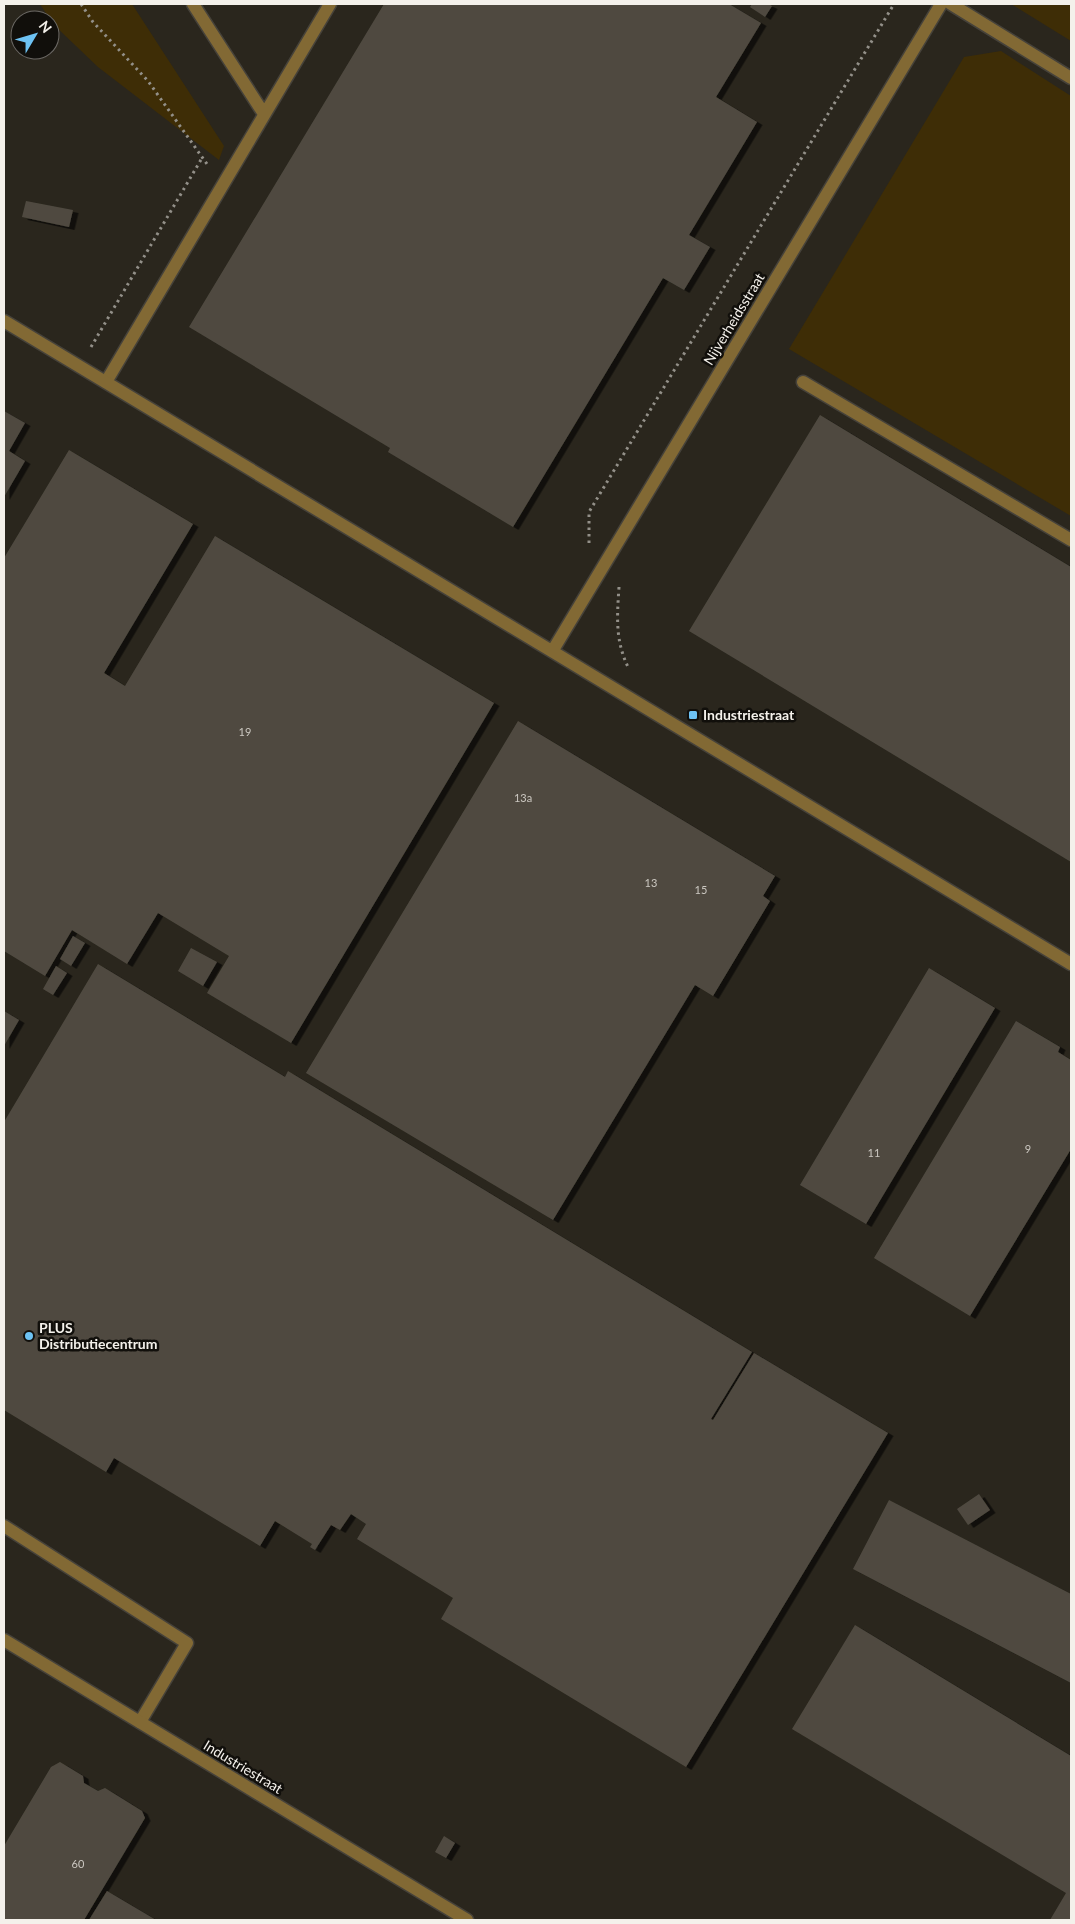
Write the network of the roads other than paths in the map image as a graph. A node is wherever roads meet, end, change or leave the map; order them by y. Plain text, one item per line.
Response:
1 (193, 4) edge
2 (330, 4) edge
3 (942, 4) edge
4 (951, 4) edge
5 (1071, 78) edge
6 (264, 114) junction
7 (4, 321) edge
8 (106, 382) junction
9 (804, 382) dead end
10 (1071, 540) edge
11 (553, 650) junction
12 (1071, 964) edge
13 (4, 1526) edge
14 (4, 1640) edge
15 (140, 1722) junction
16 (467, 1920) edge

1 - 6 street
2 - 6 street
3 - 11 street, Nijverheidsstraat
4 - 5 street
6 - 8 street
7 - 8 street
8 - 11 street
9 - 10 street
11 - 12 street
13 - 15 street
14 - 15 street, Industriestraat
15 - 16 street, Industriestraat

